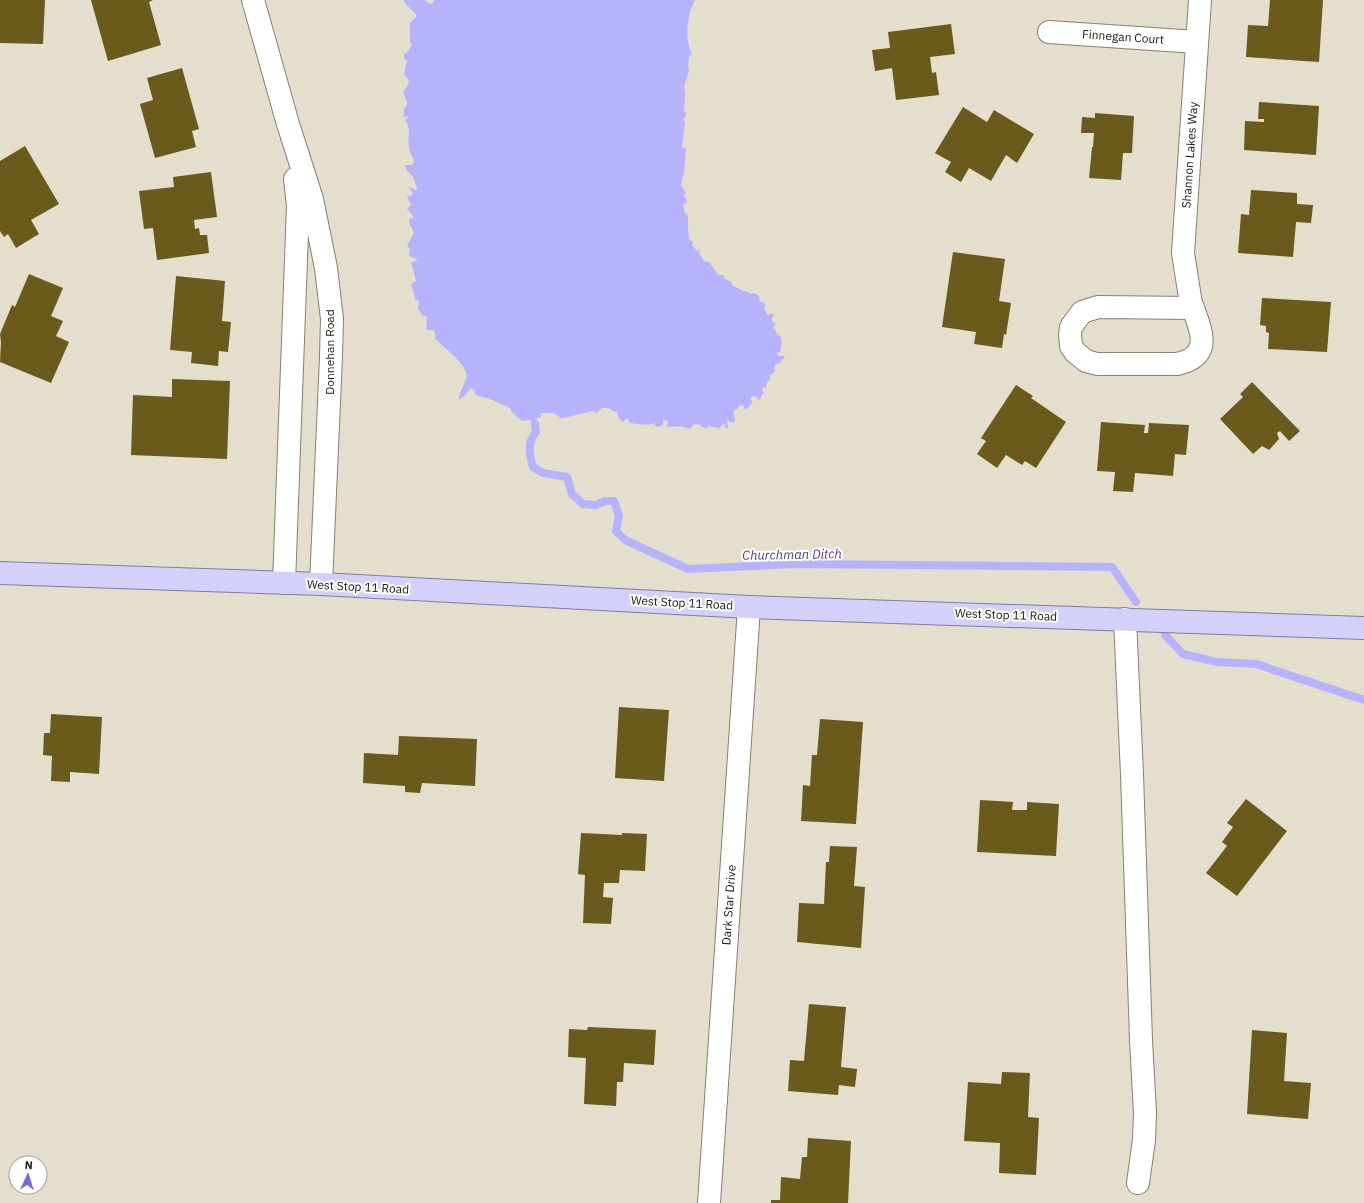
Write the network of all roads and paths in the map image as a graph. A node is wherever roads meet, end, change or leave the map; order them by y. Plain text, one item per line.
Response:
1 (253, 0) edge
2 (1200, 0) edge
3 (1049, 32) dead end
4 (1197, 42) junction
5 (288, 124) junction
6 (1193, 308) junction
7 (0, 573) edge
8 (284, 583) junction
9 (321, 584) junction
10 (749, 607) junction
11 (1125, 620) junction
12 (1364, 628) edge
13 (1138, 1183) dead end
14 (709, 1203) edge

1 - 5 street, Donnehan Road
2 - 4 street, Shannon Lakes Way
3 - 4 street, Finnegan Court
4 - 6 street, Shannon Lakes Way
5 - 8 street, Donnehan Road
5 - 9 street, Donnehan Road
6 - 6 street, Shannon Lakes Way
7 - 8 main road, West Stop 11 Road
8 - 9 main road, West Stop 11 Road
9 - 10 main road, West Stop 11 Road
10 - 11 main road, West Stop 11 Road
10 - 14 street, Dark Star Drive
11 - 12 main road, West Stop 11 Road
11 - 13 street

